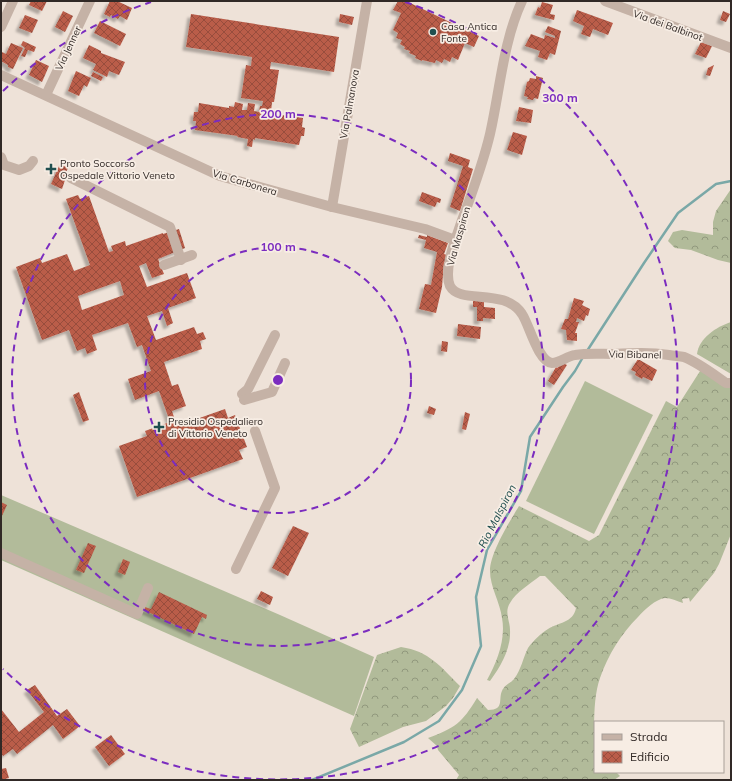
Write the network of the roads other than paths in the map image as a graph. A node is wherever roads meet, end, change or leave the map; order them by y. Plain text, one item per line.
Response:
1 (13, 1) edge
2 (90, 1) edge
3 (367, 1) edge
4 (522, 1) edge
5 (605, 1) edge
6 (1, 27) edge
7 (731, 48) edge
8 (1, 75) edge
9 (46, 95) junction
10 (1, 157) edge
11 (33, 161) dead end
12 (71, 178) dead end
13 (332, 207) junction
14 (455, 240) junction
15 (192, 256) dead end
16 (181, 260) junction
17 (164, 266) dead end
18 (276, 335) dead end
19 (603, 354) joint
20 (285, 362) dead end
21 (731, 383) edge
22 (255, 431) dead end
23 (1, 553) edge
24 (236, 569) dead end
25 (148, 588) dead end

1 - 6 street
2 - 9 street, Via Jenner
3 - 13 street, Via Palmanova
4 - 14 street, Via Maspiron
5 - 7 street, Via dei Balbinot
8 - 9 street, Via Carbonera
9 - 13 street, Via Carbonera
10 - 11 street
12 - 16 street
13 - 14 street, Via Carbonera
14 - 19 street, Via Maspiron
15 - 16 street
16 - 17 street
18 - 20 street
19 - 21 street, Via Bibanel
22 - 24 street
23 - 25 street

